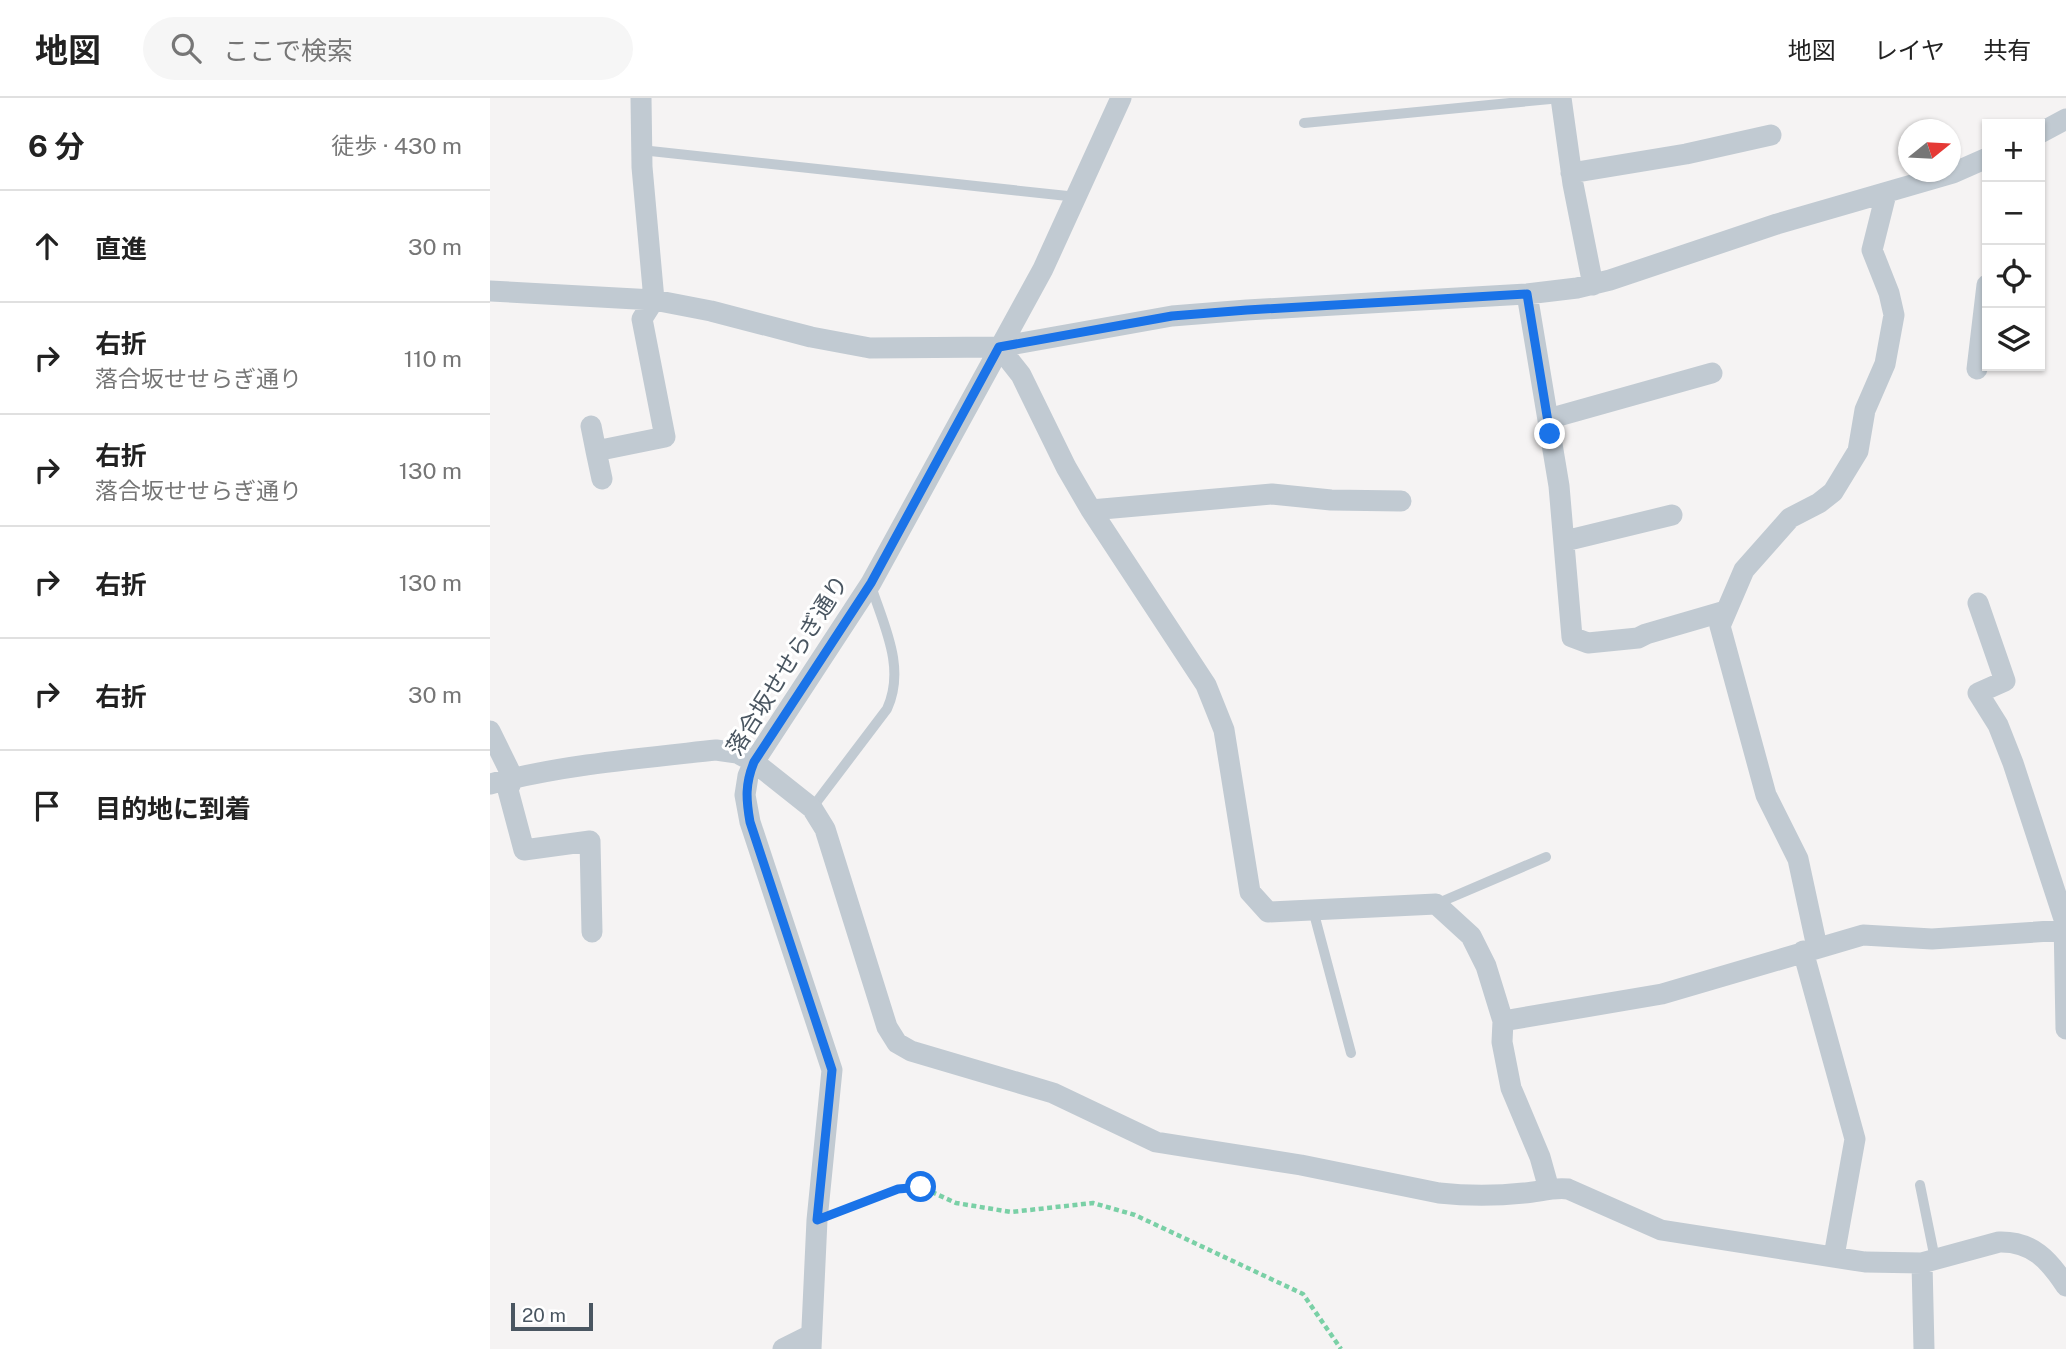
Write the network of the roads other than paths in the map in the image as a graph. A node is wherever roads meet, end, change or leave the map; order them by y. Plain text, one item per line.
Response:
1 (641, 98) edge
2 (1121, 98) edge
3 (1561, 98) edge
4 (2066, 119) edge
5 (1304, 123) dead end
6 (2045, 130) edge
7 (1771, 135) dead end
8 (641, 150) junction
9 (1982, 160) edge
10 (1571, 173) junction
11 (1886, 194) junction
12 (1077, 197) junction
13 (1593, 285) junction
14 (490, 291) edge
15 (1527, 294) junction
16 (654, 300) junction
17 (1984, 308) edge
18 (999, 347) junction
19 (1977, 369) dead end
20 (1712, 373) dead end
21 (1548, 419) junction
22 (591, 426) dead end
23 (596, 451) junction
24 (602, 479) dead end
25 (1401, 501) dead end
26 (1091, 510) junction
27 (1672, 515) dead end
28 (1565, 541) junction
29 (871, 583) junction
30 (1978, 603) dead end
31 (1725, 611) junction
32 (490, 731) edge
33 (754, 762) junction
34 (513, 778) junction
35 (490, 784) edge
36 (812, 808) junction
37 (1546, 857) dead end
38 (1436, 904) junction
39 (1313, 910) junction
40 (2064, 930) edge
41 (592, 932) dead end
42 (1810, 949) junction
43 (1503, 1021) junction
44 (2066, 1029) edge
45 (1351, 1053) dead end
46 (1920, 1185) dead end
47 (1549, 1189) junction
48 (1834, 1256) junction
49 (1929, 1261) junction
50 (2066, 1286) edge
51 (811, 1342) edge
52 (783, 1349) edge
53 (1924, 1349) edge

1 - 8 street
2 - 12 street, 落合坂せせらぎ通り
3 - 5 lane
3 - 10 street
4 - 6 street
7 - 10 street
8 - 12 lane
8 - 16 street
9 - 11 street
10 - 13 street
11 - 13 street
11 - 31 street
12 - 18 street, 落合坂せせらぎ通り
13 - 15 street
14 - 16 street
15 - 18 street
15 - 21 street
16 - 18 street
16 - 23 street
17 - 19 street
18 - 26 street
18 - 29 street, 落合坂せせらぎ通り
20 - 21 street
21 - 28 street
22 - 23 street
23 - 24 street
25 - 26 street
26 - 39 street
27 - 28 street
28 - 31 street
29 - 33 street, 落合坂せせらぎ通り
29 - 36 lane
30 - 40 street
31 - 42 street
32 - 34 street
33 - 34 street
33 - 36 street
33 - 51 street, 落合坂せせらぎ通り
34 - 35 street
34 - 41 street
36 - 47 street
37 - 38 lane
38 - 39 street
38 - 43 street
39 - 45 lane
40 - 42 street
40 - 44 street
42 - 43 street
42 - 48 street
43 - 47 street
46 - 49 lane
47 - 48 street
48 - 49 street
49 - 50 street
49 - 53 street
51 - 52 street

